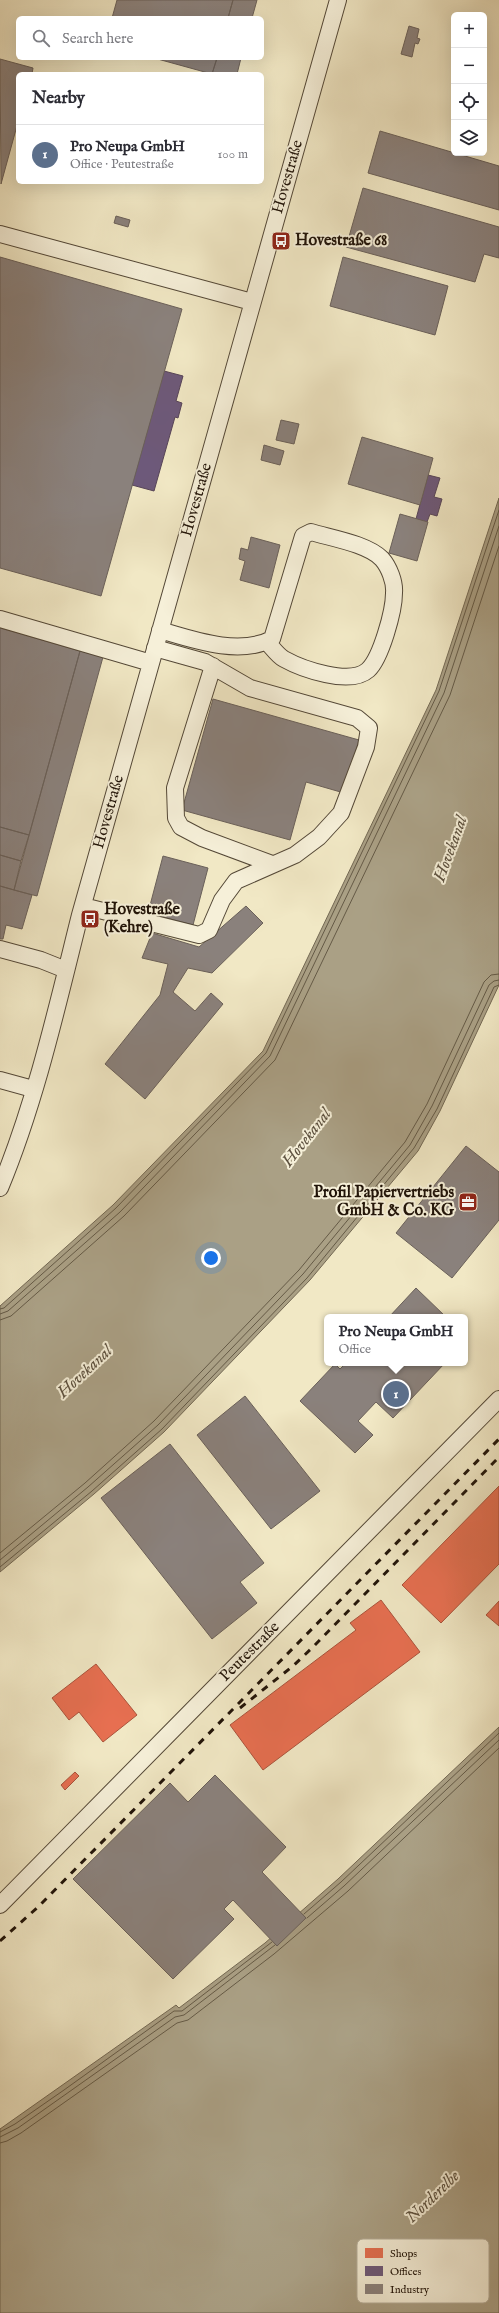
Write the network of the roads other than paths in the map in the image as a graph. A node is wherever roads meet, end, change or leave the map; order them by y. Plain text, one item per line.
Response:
1 (338, 0) edge
2 (0, 234) edge
3 (252, 302) junction
4 (0, 619) edge
5 (160, 630) junction
6 (266, 642) junction
7 (155, 648) junction
8 (151, 664) junction
9 (213, 666) junction
10 (272, 864) junction
11 (83, 906) junction
12 (0, 948) edge
13 (66, 970) junction
14 (0, 1080) edge
15 (33, 1089) junction
16 (0, 1188) edge
17 (499, 1399) edge
18 (0, 1905) edge

1 - 3 street, Hovestraße
2 - 3 street
3 - 5 street, Hovestraße
4 - 8 street
5 - 6 street
5 - 7 street, Hovestraße
6 - 6 street
7 - 8 street, Hovestraße
7 - 9 street
8 - 11 street, Hovestraße
9 - 10 street
9 - 10 street
10 - 11 street
11 - 13 street, Hovestraße
12 - 13 street
13 - 15 street, Hovestraße
14 - 15 street
15 - 16 street, Hovestraße
17 - 18 street, Peutestraße

